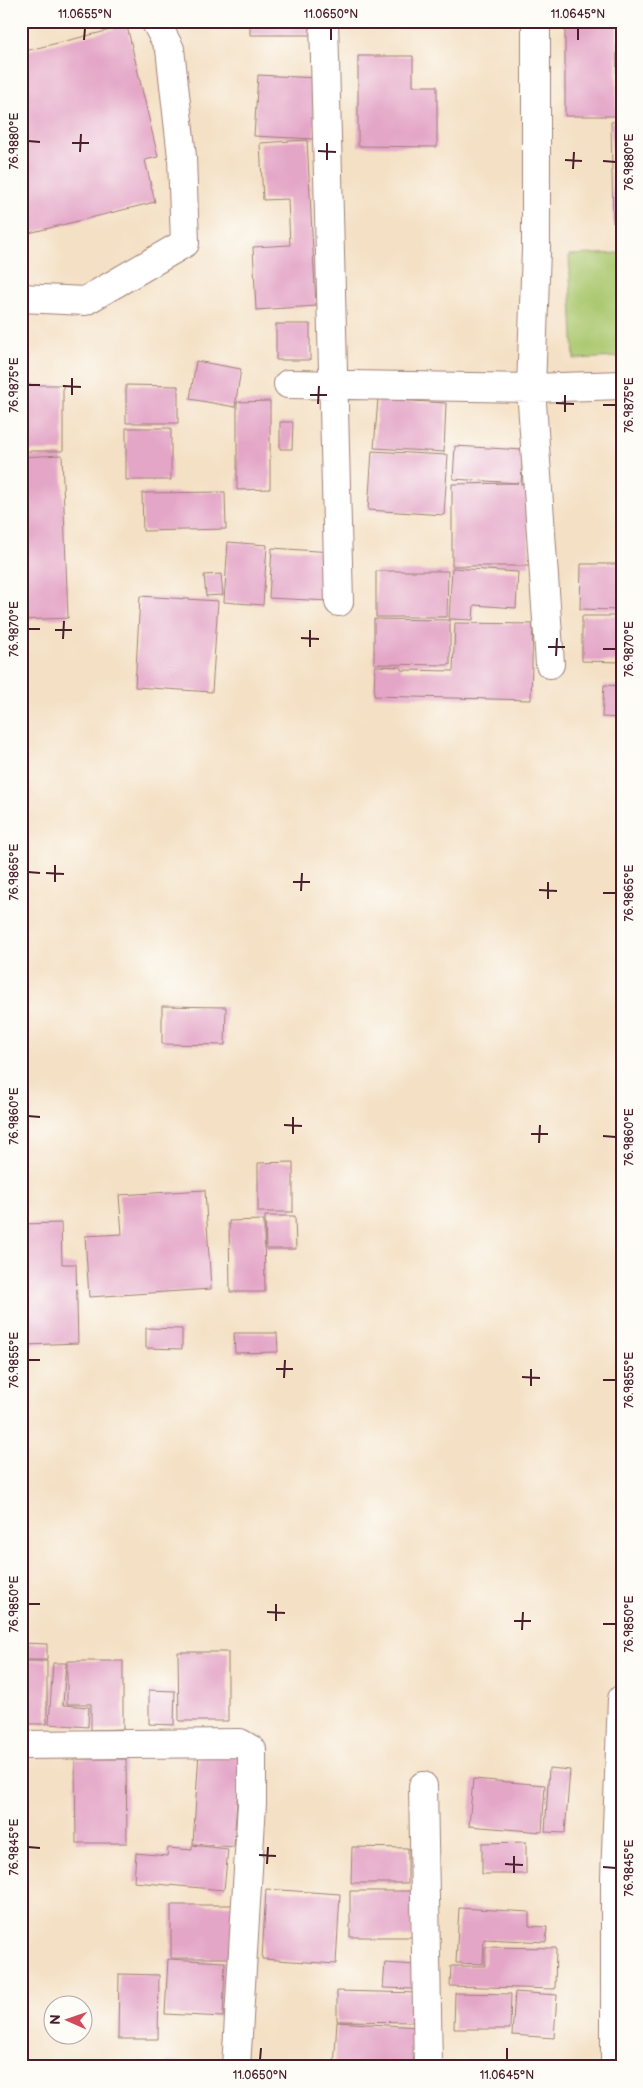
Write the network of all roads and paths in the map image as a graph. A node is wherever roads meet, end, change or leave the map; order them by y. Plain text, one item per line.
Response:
1 (155, 21) edge
2 (324, 21) edge
3 (536, 21) edge
4 (21, 298) edge
5 (288, 384) dead end
6 (334, 385) junction
7 (622, 385) edge
8 (531, 388) junction
9 (339, 602) dead end
10 (550, 664) dead end
11 (622, 1699) edge
12 (21, 1745) edge
13 (620, 1761) edge
14 (423, 1786) dead end
15 (236, 2067) edge
16 (428, 2067) edge
17 (615, 2067) edge

1 - 4 street
2 - 6 street
3 - 8 street
5 - 6 street
6 - 8 street
6 - 9 street
7 - 8 street
8 - 10 street
11 - 13 street
12 - 15 street
13 - 17 street
14 - 16 street

